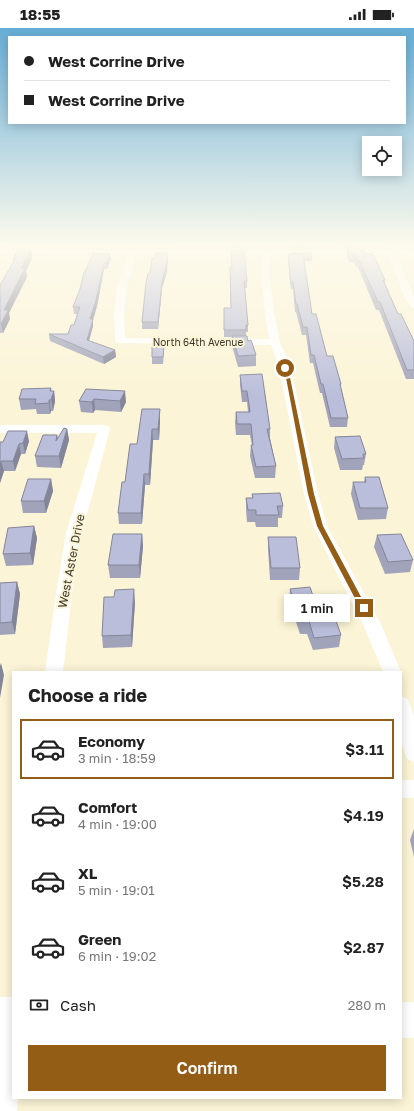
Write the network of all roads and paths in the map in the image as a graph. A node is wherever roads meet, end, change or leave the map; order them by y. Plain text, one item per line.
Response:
1 (121, 295) edge
2 (267, 295) edge
3 (408, 295) edge
4 (414, 305) edge
5 (275, 342) junction
6 (0, 429) edge
7 (54, 671) edge
8 (392, 671) edge
9 (402, 708) edge
10 (414, 753) edge
11 (402, 789) edge
12 (414, 789) edge
13 (0, 1015) edge
14 (12, 1015) edge
15 (402, 1020) edge
16 (414, 1020) edge
17 (12, 1043) edge
18 (2, 1111) edge

1 - 5 street, North 64th Avenue
2 - 5 street
3 - 4 street
5 - 8 street
6 - 7 street, West Aster Drive
9 - 10 street
11 - 12 street
13 - 14 main road
15 - 16 main road
17 - 18 street

